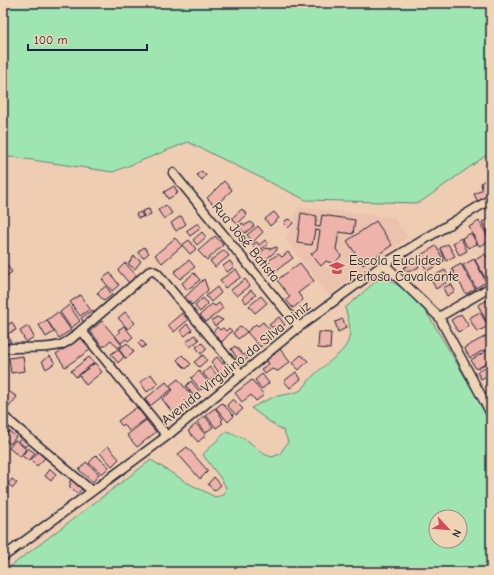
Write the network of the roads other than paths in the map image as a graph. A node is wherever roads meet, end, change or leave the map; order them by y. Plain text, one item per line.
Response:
1 (173, 173) dead end
2 (490, 201) edge
3 (384, 264) junction
4 (491, 287) edge
5 (439, 317) junction
6 (299, 327) junction
7 (81, 330) junction
8 (3, 349) edge
9 (242, 374) junction
10 (491, 414) edge
11 (3, 416) edge
12 (167, 436) junction
13 (92, 491) junction
14 (3, 557) edge

1 - 6 street, Rua José Batista
2 - 3 street, Avenida Virgulino da Silva Diniz
3 - 5 street
3 - 6 street, Avenida Virgulino da Silva Diniz
4 - 5 street
5 - 10 street
6 - 9 street, Avenida Virgulino da Silva Diniz
7 - 8 street
7 - 9 street
7 - 12 street
9 - 12 street, Avenida Virgulino da Silva Diniz
11 - 13 street
12 - 13 street, Avenida Virgulino da Silva Diniz
13 - 14 street, Avenida Virgulino da Silva Diniz

